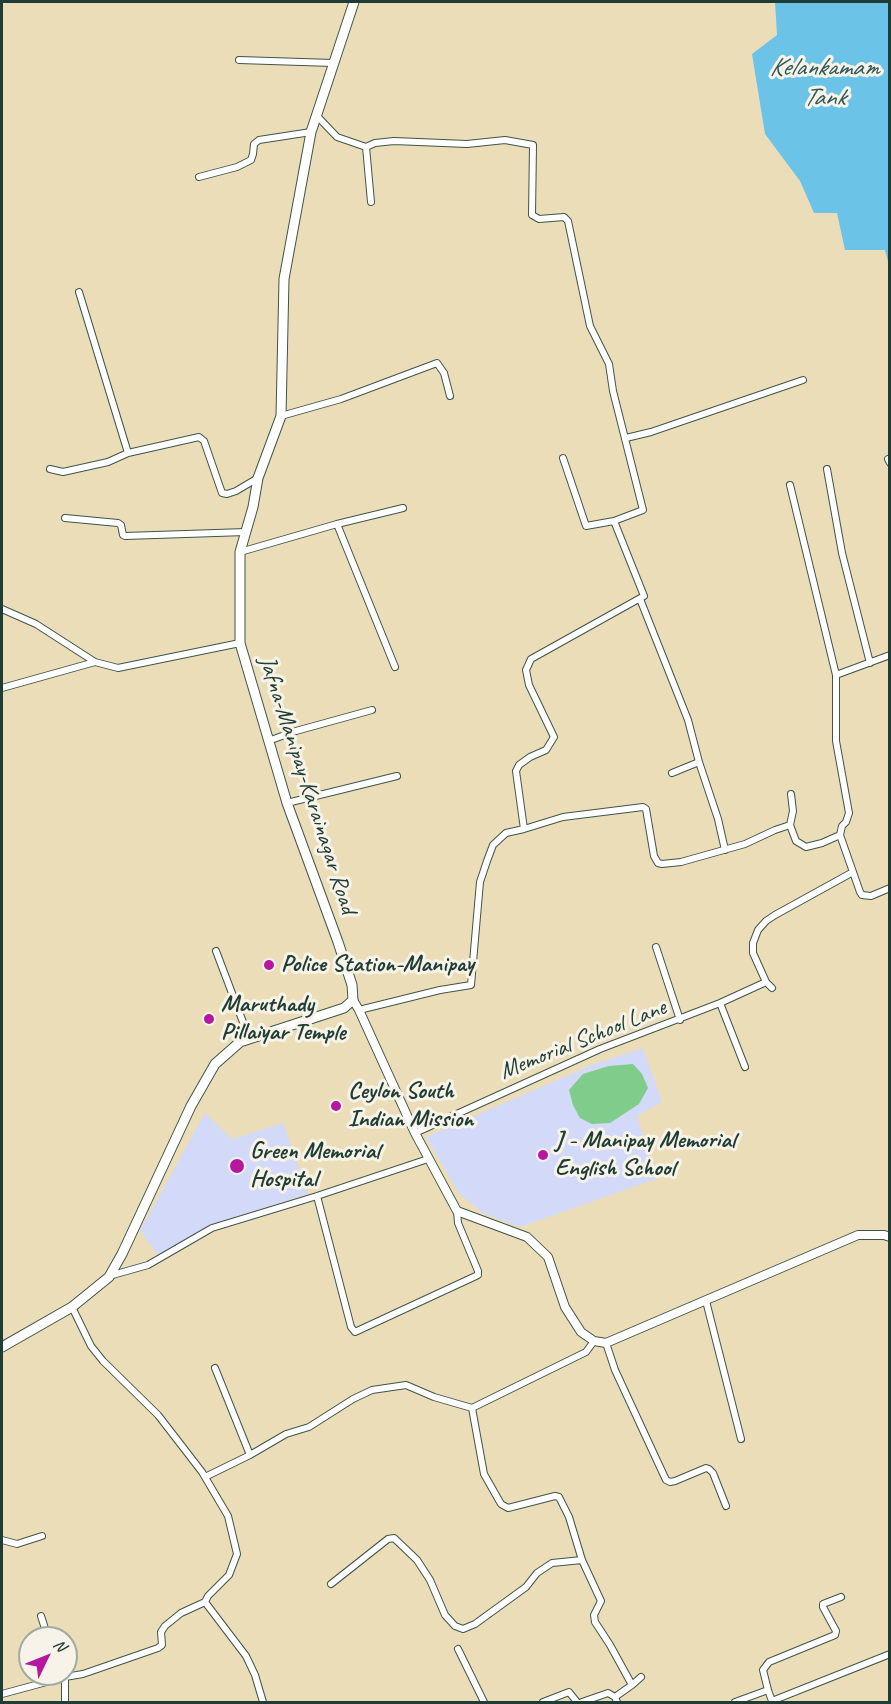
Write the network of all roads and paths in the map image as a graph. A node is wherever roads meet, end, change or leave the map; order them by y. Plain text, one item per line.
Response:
1 (354, 2) edge
2 (239, 60) dead end
3 (333, 63) junction
4 (317, 116) junction
5 (311, 132) junction
6 (366, 147) junction
7 (199, 177) dead end
8 (371, 202) dead end
9 (79, 292) dead end
10 (803, 380) dead end
11 (450, 396) dead end
12 (280, 416) junction
13 (626, 438) junction
14 (128, 453) junction
15 (563, 458) dead end
16 (50, 469) dead end
17 (827, 469) dead end
18 (258, 478) junction
19 (790, 485) dead end
20 (403, 508) dead end
21 (65, 518) dead end
22 (614, 521) junction
23 (337, 524) junction
24 (246, 532) junction
25 (240, 552) junction
26 (640, 599) junction
27 (2, 609) edge
28 (240, 643) junction
29 (890, 655) edge
30 (95, 662) junction
31 (870, 663) junction
32 (395, 667) dead end
33 (836, 675) junction
34 (2, 688) edge
35 (372, 710) dead end
36 (268, 741) junction
37 (699, 762) junction
38 (672, 773) dead end
39 (397, 776) dead end
40 (791, 794) dead end
41 (287, 803) junction
42 (790, 825) junction
43 (524, 829) junction
44 (840, 835) junction
45 (725, 850) junction
46 (853, 872) junction
47 (890, 888) edge
48 (656, 947) dead end
49 (216, 951) dead end
50 (766, 982) junction
51 (772, 988) dead end
52 (353, 1000) junction
53 (720, 1004) junction
54 (359, 1010) junction
55 (680, 1020) junction
56 (249, 1038) junction
57 (744, 1067) dead end
58 (415, 1133) junction
59 (428, 1159) junction
60 (317, 1196) junction
61 (458, 1211) junction
62 (890, 1238) edge
63 (109, 1277) junction
64 (706, 1301) junction
65 (72, 1307) junction
66 (594, 1341) junction
67 (606, 1343) junction
68 (2, 1347) edge
69 (215, 1368) dead end
70 (472, 1408) junction
71 (741, 1439) dead end
72 (250, 1455) junction
73 (205, 1477) junction
74 (726, 1506) dead end
75 (42, 1536) dead end
76 (2, 1540) edge
77 (582, 1560) junction
78 (331, 1584) dead end
79 (841, 1597) dead end
80 (205, 1602) junction
81 (40, 1616) dead end
82 (44, 1626) edge
83 (458, 1649) dead end
84 (890, 1654) edge
85 (78, 1674) edge
86 (641, 1677) dead end
87 (632, 1685) junction
88 (28, 1686) edge
89 (64, 1686) edge
90 (768, 1690) junction
91 (2, 1694) edge
92 (616, 1700) edge
93 (65, 1702) edge
94 (263, 1702) edge
95 (484, 1702) edge
96 (543, 1702) edge
97 (577, 1702) edge
98 (582, 1702) edge
99 (735, 1702) edge

1 - 3 main road, Jafna-Manipay-Karainagar Road
2 - 3 street
3 - 4 main road, Jafna-Manipay-Karainagar Road
4 - 5 main road, Jafna-Manipay-Karainagar Road
4 - 6 street
5 - 7 street
5 - 12 main road, Jafna-Manipay-Karainagar Road
6 - 8 street
6 - 13 street
9 - 14 street
10 - 13 street
11 - 12 street
12 - 18 main road, Jafna-Manipay-Karainagar Road
13 - 22 street
14 - 16 street
14 - 18 street
15 - 22 street
17 - 31 street
18 - 24 main road, Jafna-Manipay-Karainagar Road
19 - 33 street
20 - 23 street
21 - 24 street
22 - 26 street
23 - 25 street
23 - 32 street
24 - 25 main road, Jafna-Manipay-Karainagar Road
25 - 28 main road, Jafna-Manipay-Karainagar Road
26 - 37 street
26 - 43 street
27 - 30 street
28 - 30 street
28 - 36 main road, Jafna-Manipay-Karainagar Road
29 - 31 street
30 - 34 street
31 - 33 street
33 - 44 street
35 - 36 street
36 - 41 main road, Jafna-Manipay-Karainagar Road
37 - 38 street
37 - 45 street
39 - 41 street
40 - 42 street
41 - 52 main road, Jafna-Manipay-Karainagar Road
42 - 44 street
42 - 45 street
43 - 45 street
43 - 54 street
44 - 46 street
46 - 47 street
46 - 50 street
48 - 55 street
49 - 56 street
50 - 51 street
50 - 53 street, Memorial School Lane
52 - 54 street
52 - 56 main road
53 - 55 street, Memorial School Lane
53 - 57 street
54 - 58 street
55 - 58 street, Memorial School Lane
56 - 63 main road
58 - 59 street
59 - 60 street
59 - 61 street
60 - 61 street
60 - 63 street
61 - 66 street
62 - 64 street
63 - 65 main road
64 - 67 street
64 - 71 street
65 - 68 main road
65 - 73 street
66 - 67 street
66 - 70 street
67 - 74 street
69 - 72 street
70 - 72 street
70 - 77 street
72 - 73 street
73 - 80 street
75 - 76 street
77 - 78 street
77 - 87 street
79 - 90 street
80 - 85 street
80 - 94 street
81 - 82 street
83 - 95 street
84 - 90 street
86 - 87 street
87 - 92 street
88 - 91 street
89 - 93 street
90 - 99 street
92 - 98 street
96 - 97 street

